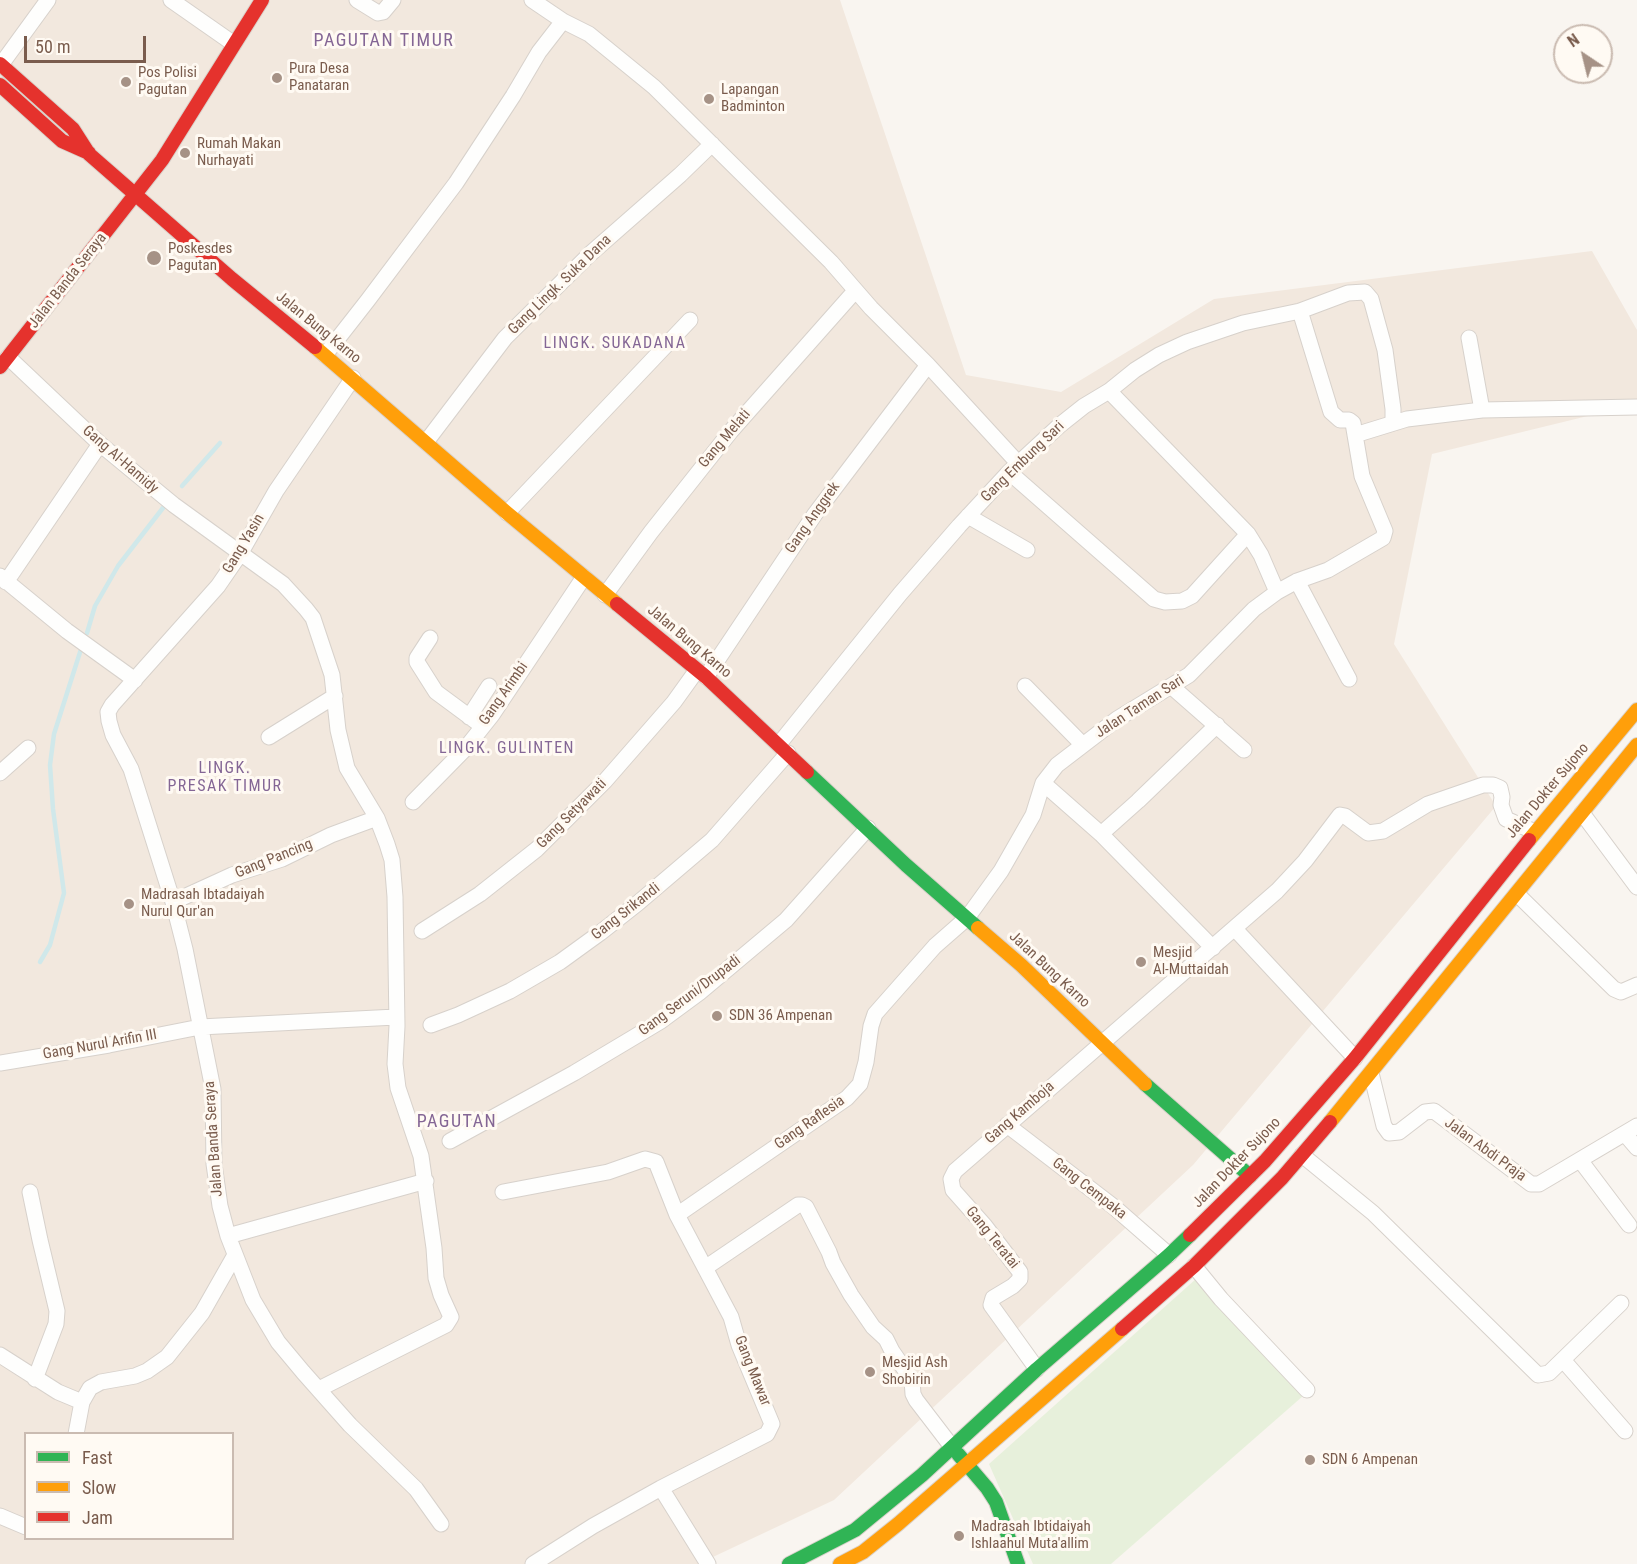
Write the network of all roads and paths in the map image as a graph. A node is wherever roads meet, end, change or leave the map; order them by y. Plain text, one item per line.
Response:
1 (48, 0) edge
2 (171, 0) edge
3 (262, 0) edge
4 (357, 0) edge
5 (393, 0) edge
6 (532, 0) edge
7 (563, 21) junction
8 (234, 44) junction
9 (0, 65) edge
10 (0, 85) edge
11 (712, 144) junction
12 (89, 154) junction
13 (136, 195) junction
14 (855, 291) junction
15 (1300, 311) junction
16 (690, 320) dead end
17 (1469, 338) dead end
18 (325, 355) junction
19 (4, 362) edge
20 (928, 365) junction
21 (353, 378) junction
22 (1109, 391) junction
23 (1637, 407) edge
24 (1482, 410) junction
25 (1393, 423) junction
26 (1355, 435) junction
27 (426, 442) junction
28 (100, 444) junction
29 (1014, 467) junction
30 (507, 513) junction
31 (977, 522) junction
32 (1248, 534) junction
33 (1027, 550) dead end
34 (240, 554) junction
35 (584, 577) junction
36 (3, 579) edge
37 (1297, 582) junction
38 (1277, 592) junction
39 (605, 595) junction
40 (430, 638) dead end
41 (702, 673) junction
42 (1349, 679) dead end
43 (135, 680) junction
44 (489, 686) dead end
45 (1025, 686) dead end
46 (1171, 686) junction
47 (334, 696) junction
48 (119, 697) joint
49 (1637, 710) edge
50 (469, 717) junction
51 (1216, 725) junction
52 (482, 726) junction
53 (269, 737) dead end
54 (1083, 745) junction
55 (1637, 745) edge
56 (28, 748) dead end
57 (784, 749) junction
58 (1244, 750) dead end
59 (0, 773) edge
60 (1043, 783) junction
61 (413, 802) dead end
62 (1582, 813) junction
63 (377, 818) junction
64 (868, 828) junction
65 (1535, 832) junction
66 (1101, 834) junction
67 (1637, 887) edge
68 (1517, 894) junction
69 (173, 902) junction
70 (967, 918) junction
71 (1458, 928) junction
72 (1235, 929) junction
73 (422, 932) dead end
74 (1473, 946) junction
75 (1213, 948) junction
76 (1637, 985) edge
77 (396, 1017) junction
78 (430, 1025) dead end
79 (200, 1027) junction
80 (1103, 1044) junction
81 (1355, 1058) junction
82 (0, 1063) edge
83 (1371, 1073) junction
84 (1007, 1125) junction
85 (1631, 1130) edge
86 (450, 1141) dead end
87 (1637, 1148) edge
88 (1302, 1155) junction
89 (1580, 1160) junction
90 (1265, 1161) junction
91 (1250, 1176) junction
92 (1282, 1178) junction
93 (426, 1181) junction
94 (952, 1190) joint
95 (1236, 1190) junction
96 (30, 1192) dead end
97 (503, 1192) dead end
98 (1253, 1208) junction
99 (677, 1215) junction
100 (1629, 1225) dead end
101 (228, 1236) junction
102 (235, 1255) junction
103 (1169, 1255) junction
104 (1194, 1266) junction
105 (705, 1268) junction
106 (1620, 1303) dead end
107 (0, 1355) edge
108 (1563, 1360) junction
109 (1037, 1369) junction
110 (35, 1378) junction
111 (319, 1389) junction
112 (1307, 1390) dead end
113 (82, 1402) junction
114 (1625, 1431) dead end
115 (76, 1432) edge
116 (952, 1447) junction
117 (966, 1464) junction
118 (661, 1488) junction
119 (0, 1516) edge
120 (441, 1524) dead end
121 (24, 1526) edge
122 (533, 1564) edge
123 (708, 1564) edge
124 (789, 1564) edge
125 (840, 1564) edge
126 (1018, 1564) edge

1 - 9 street
2 - 8 street
3 - 8 main road, Jalan Banda Seraya
4 - 5 street
6 - 7 street
7 - 11 street
7 - 18 street
8 - 13 main road, Jalan Banda Seraya
9 - 12 main road, Jalan Bung Karno
10 - 12 main road, Jalan Bung Karno
11 - 14 street
11 - 27 street, Gang Lingk. Suka Dana
12 - 13 main road, Jalan Bung Karno
13 - 18 main road, Jalan Bung Karno
13 - 19 main road, Jalan Banda Seraya
14 - 20 street
14 - 39 street, Gang Melati
15 - 22 street, Gang Embung Sari
15 - 25 street, Gang Embung Sari
15 - 26 street
16 - 30 street
17 - 24 street
18 - 21 main road, Jalan Bung Karno
19 - 28 street, Gang Al-Hamidy
20 - 29 street
20 - 41 street, Gang Anggrek
21 - 27 main road, Jalan Bung Karno
21 - 34 street, Gang Yasin
22 - 29 street, Gang Embung Sari
22 - 32 street
23 - 24 street
24 - 25 street
25 - 26 street
26 - 37 street, Jalan Taman Sari
27 - 30 main road, Jalan Bung Karno
28 - 34 street, Gang Al-Hamidy
28 - 36 street
29 - 31 street, Gang Embung Sari
29 - 32 street
30 - 35 main road, Jalan Bung Karno
31 - 33 street
31 - 57 street, Gang Embung Sari
32 - 38 street
34 - 43 street, Gang Yasin
34 - 47 street, Gang Al-Hamidy
35 - 39 main road, Jalan Bung Karno
35 - 52 street, Gang Arimbi
36 - 43 street
37 - 38 street, Jalan Taman Sari
37 - 42 street
38 - 46 street, Jalan Taman Sari
39 - 41 main road, Jalan Bung Karno
40 - 50 street
41 - 57 main road, Jalan Bung Karno
41 - 73 street, Gang Setyawati
43 - 48 street, Gang Yasin
44 - 50 street
45 - 54 street
46 - 51 street
46 - 54 street, Jalan Taman Sari
47 - 53 street
47 - 63 street, Gang Al-Hamidy
48 - 69 street, Jalan Banda Seraya
49 - 65 main road, Jalan Dokter Sujono
50 - 52 street
51 - 58 street
51 - 66 street
52 - 61 street, Gang Arimbi
54 - 60 street, Jalan Taman Sari
55 - 62 main road
56 - 59 street
57 - 64 main road, Jalan Bung Karno
57 - 78 street, Gang Srikandi
60 - 66 street
60 - 70 street, Jalan Taman Sari
62 - 67 street
62 - 68 main road
63 - 69 street, Gang Pancing
63 - 77 street, Gang Al-Hamidy
64 - 70 main road, Jalan Bung Karno
64 - 86 street, Gang Seruni/Drupadi
65 - 71 main road, Jalan Dokter Sujono
65 - 72 street, Gang Kamboja
66 - 75 street
68 - 74 main road
68 - 76 street
69 - 79 street, Jalan Banda Seraya
70 - 80 main road, Jalan Bung Karno
70 - 99 street, Gang Raflesia
71 - 74 street
71 - 81 main road, Jalan Dokter Sujono
72 - 75 street, Gang Kamboja
72 - 81 street
74 - 83 main road
75 - 80 street, Gang Kamboja
77 - 79 street, Gang Nurul Arifin III
77 - 93 street, Gang Al-Hamidy
79 - 82 street, Gang Nurul Arifin III
79 - 101 street, Jalan Banda Seraya
80 - 84 street, Gang Kamboja
80 - 91 main road, Jalan Bung Karno
81 - 90 main road, Jalan Dokter Sujono
83 - 88 main road
83 - 89 street, Jalan Abdi Praja
84 - 94 street, Gang Kamboja
84 - 103 street, Gang Cempaka
85 - 87 street
85 - 89 street, Jalan Abdi Praja
88 - 92 main road
88 - 108 street
89 - 100 street
90 - 91 main road, Jalan Dokter Sujono
90 - 92 main road
91 - 95 main road, Jalan Dokter Sujono
92 - 98 main road
93 - 101 street
93 - 111 street, Gang Al-Hamidy
94 - 109 street, Gang Teratai
95 - 98 main road
95 - 103 main road, Jalan Dokter Sujono
96 - 110 street
97 - 99 street, Gang Mawar
98 - 104 main road
99 - 105 street, Gang Mawar
101 - 102 street, Jalan Banda Seraya
102 - 111 street, Jalan Banda Seraya
102 - 113 street
103 - 109 main road, Jalan Dokter Sujono
104 - 112 street
104 - 117 main road
105 - 116 street
105 - 118 street, Gang Mawar
106 - 108 street
107 - 110 street
108 - 114 street
109 - 116 main road, Jalan Dokter Sujono
110 - 113 street
111 - 120 street, Jalan Banda Seraya
113 - 115 street
116 - 117 main road
116 - 124 main road, Jalan Dokter Sujono
117 - 125 main road
117 - 126 main road
118 - 122 street, Gang Mawar
118 - 123 street
119 - 121 street

